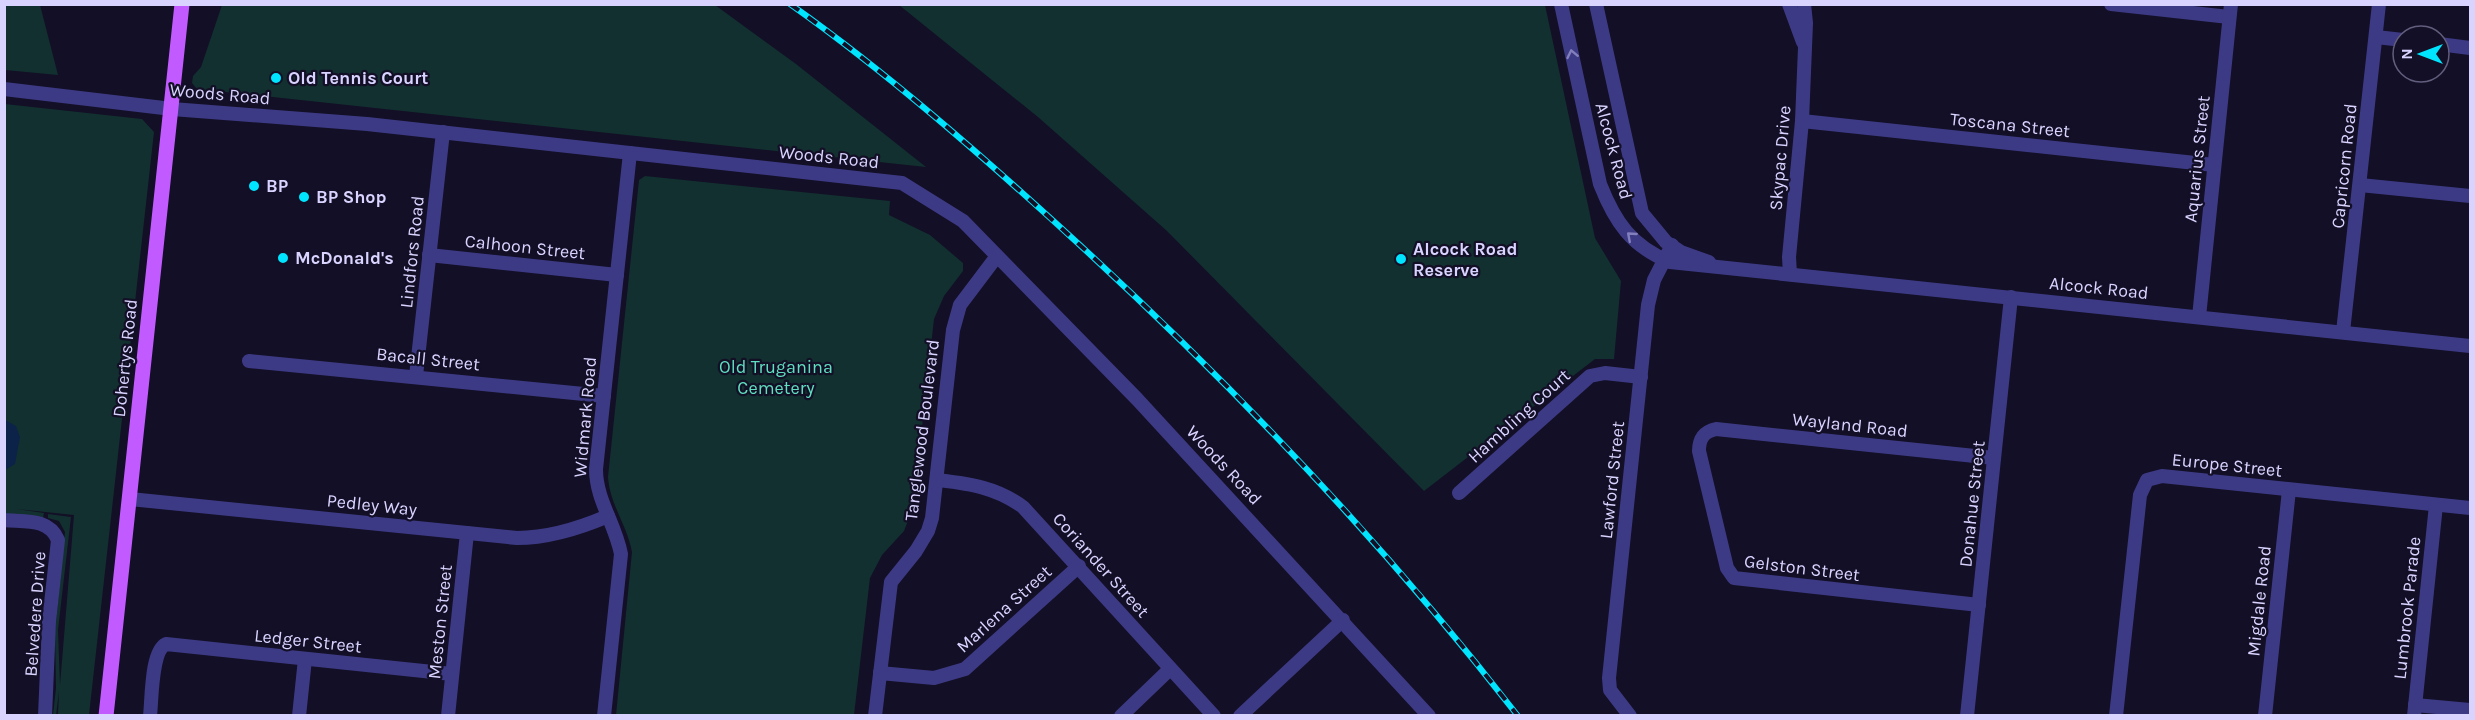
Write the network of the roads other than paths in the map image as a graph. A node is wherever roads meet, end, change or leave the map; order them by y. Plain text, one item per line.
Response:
1 (182, 4) edge
2 (1561, 4) edge
3 (1596, 4) edge
4 (1789, 4) edge
5 (1804, 4) edge
6 (2111, 4) edge
7 (2379, 4) edge
8 (2230, 11) edge
9 (2376, 37) junction
10 (2391, 39) edge
11 (1804, 44) junction
12 (2451, 46) edge
13 (2470, 48) edge
14 (4, 89) edge
15 (172, 108) junction
16 (1802, 121) junction
17 (443, 132) junction
18 (630, 153) junction
19 (2214, 165) junction
20 (2360, 185) junction
21 (2470, 196) edge
22 (1672, 245) junction
23 (429, 255) junction
24 (997, 256) junction
25 (1664, 260) junction
26 (1723, 267) junction
27 (1790, 274) junction
28 (617, 275) junction
29 (2011, 297) junction
30 (2199, 317) junction
31 (2343, 332) junction
32 (2470, 346) edge
33 (249, 360) dead end
34 (416, 376) junction
35 (1641, 377) junction
36 (604, 396) junction
37 (1703, 435) joint
38 (1994, 458) junction
39 (938, 480) junction
40 (2289, 490) junction
41 (1459, 493) dead end
42 (129, 499) junction
43 (2436, 505) junction
44 (2470, 508) edge
45 (608, 516) junction
46 (4, 520) edge
47 (467, 533) junction
48 (1079, 566) junction
49 (1979, 605) junction
50 (1343, 620) junction
51 (305, 659) junction
52 (1170, 669) junction
53 (880, 673) junction
54 (452, 674) junction
55 (2414, 710) edge
56 (2470, 710) edge
57 (45, 716) edge
58 (106, 716) edge
59 (150, 716) edge
60 (299, 716) edge
61 (448, 716) edge
62 (604, 716) edge
63 (875, 716) edge
64 (1121, 716) edge
65 (1214, 716) edge
66 (1240, 716) edge
67 (1429, 716) edge
68 (1630, 716) edge
69 (1967, 716) edge
70 (2116, 716) edge
71 (2265, 716) edge

1 - 15 main road, Dohertys Road
25 -> 2 street, Alcock Road
3 - 22 street, Alcock Road
4 - 11 street, Skypac Drive
5 - 11 street, Skypac Drive
6 - 8 street
7 - 9 street, Capricorn Road
8 - 19 street, Aquarius Street
9 - 10 street
9 - 20 street, Capricorn Road
11 - 16 street, Skypac Drive
12 - 13 street
14 - 15 street, Woods Road
15 - 17 street, Woods Road
15 - 42 main road, Dohertys Road
16 - 19 street, Toscana Street
16 - 27 street, Skypac Drive
17 - 18 street, Woods Road
17 - 23 street, Lindfors Road
18 - 24 street, Woods Road
18 - 28 street, Widmark Road
19 - 30 street, Aquarius Street
20 - 21 street
20 - 31 street, Capricorn Road
22 - 25 street, Lawford Street
22 - 26 street, Alcock Road
23 - 28 street, Calhoon Street
23 - 34 street, Lindfors Road
24 - 39 street, Tanglewood Boulevard
24 - 50 street, Woods Road
25 - 26 street, Alcock Road
25 - 35 street, Lawford Street
26 - 27 street, Alcock Road
27 - 29 street, Alcock Road
28 - 36 street, Widmark Road
29 - 30 street, Alcock Road
29 - 38 street, Donahue Street
30 - 31 street, Alcock Road
31 - 32 street, Alcock Road
33 - 34 street, Bacall Street
34 - 36 street, Bacall Street
35 - 41 street, Hambling Court
35 - 68 street, Lawford Street
36 - 45 street, Widmark Road
37 - 38 street, Wayland Road
37 - 49 street, Gelston Street
38 - 49 street, Donahue Street
39 - 48 street, Coriander Street
39 - 53 street, Tanglewood Boulevard
40 - 43 street, Europe Street
40 - 70 street, Europe Street
40 - 71 street, Migdale Road
42 - 47 street, Pedley Way
42 - 58 main road, Dohertys Road
43 - 44 street, Europe Street
43 - 55 street, Lumbrook Parade
45 - 47 street, Pedley Way
45 - 62 street, Widmark Road
46 - 57 street, Belvedere Drive
47 - 54 street, Meston Street
48 - 52 street, Coriander Street
48 - 53 street, Marlena Street
49 - 69 street, Donahue Street
50 - 66 street
50 - 67 street, Woods Road
51 - 54 street, Ledger Street
51 - 59 street, Ledger Street
51 - 60 street
52 - 64 street
52 - 65 street, Coriander Street
53 - 63 street, Tanglewood Boulevard
54 - 61 street, Meston Street
55 - 56 street

